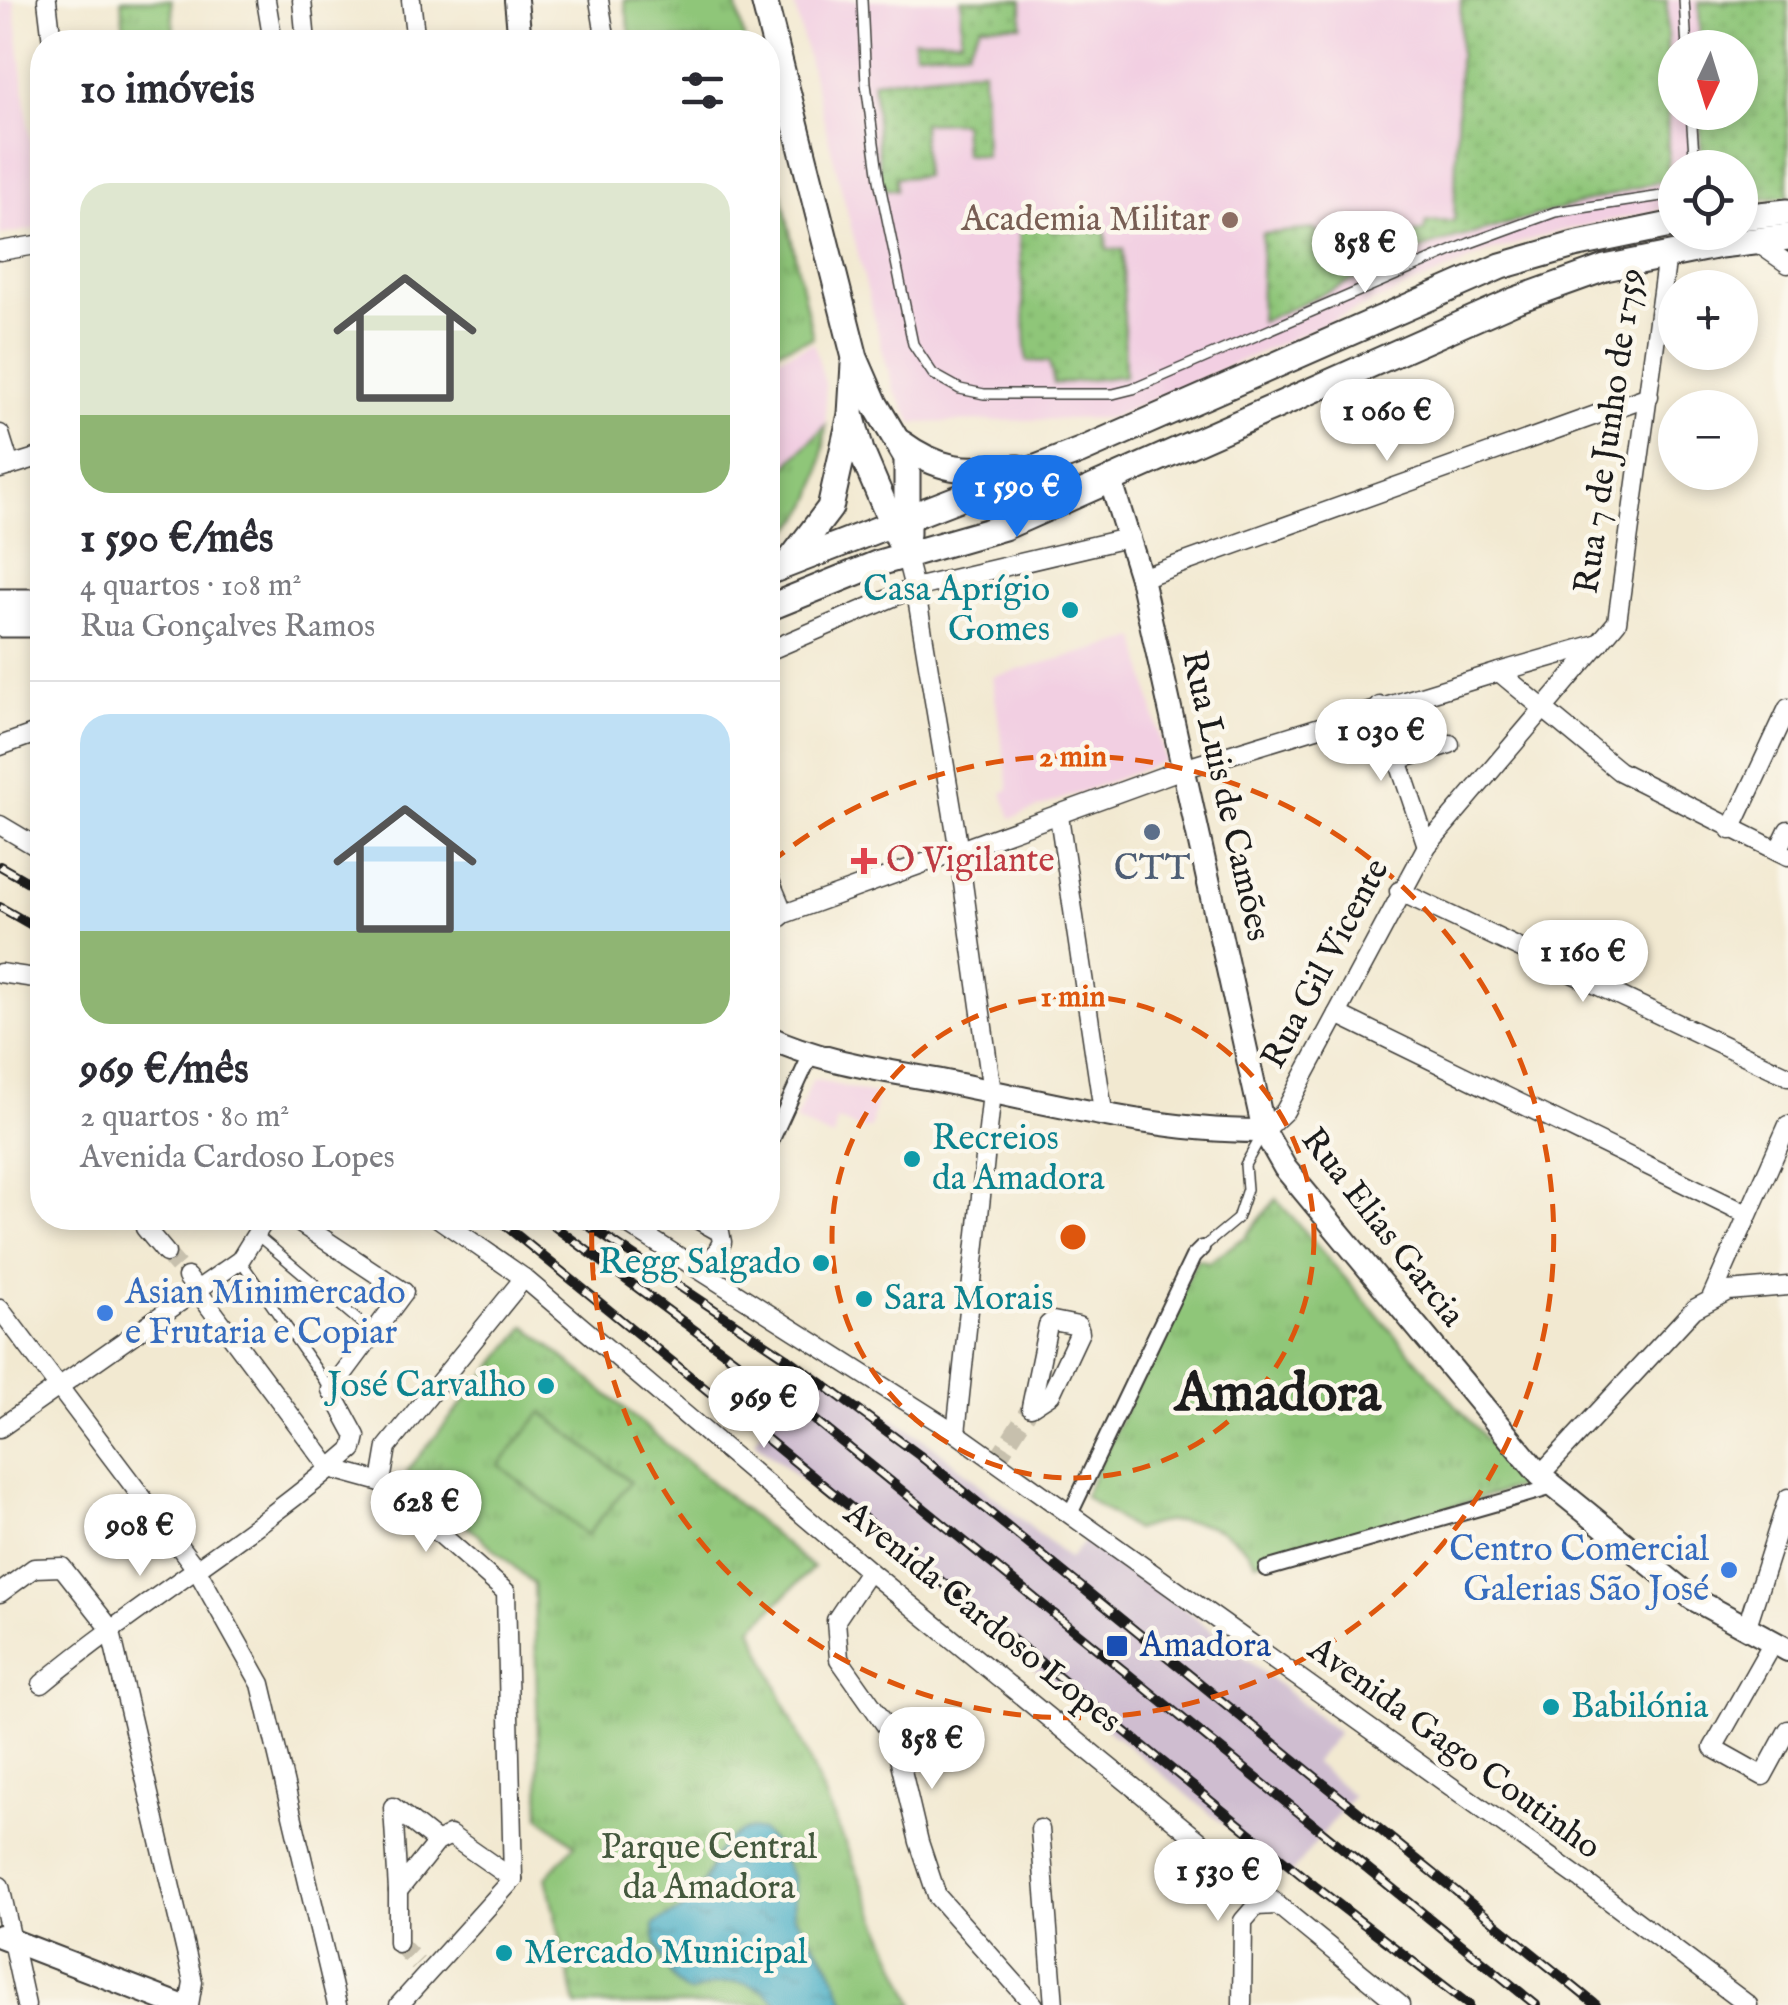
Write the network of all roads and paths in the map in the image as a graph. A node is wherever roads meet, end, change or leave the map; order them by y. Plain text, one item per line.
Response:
1 (47, 0) edge
2 (266, 0) edge
3 (302, 0) edge
4 (412, 0) edge
5 (516, 0) edge
6 (598, 0) edge
7 (764, 0) edge
8 (862, 0) edge
9 (1684, 0) edge
10 (51, 30) edge
11 (271, 30) edge
12 (305, 30) edge
13 (415, 30) edge
14 (519, 30) edge
15 (604, 30) edge
16 (772, 30) edge
17 (1686, 30) edge
18 (780, 63) edge
19 (1658, 197) edge
20 (1788, 212) edge
21 (1758, 215) edge
22 (1658, 227) edge
23 (1788, 237) edge
24 (1758, 241) edge
25 (1758, 244) edge
26 (30, 246) edge
27 (1699, 250) edge
28 (0, 252) edge
29 (1668, 255) junction
30 (1788, 264) edge
31 (855, 358) junction
32 (1649, 396) junction
33 (851, 414) junction
34 (0, 434) edge
35 (900, 442) junction
36 (1080, 451) junction
37 (30, 460) edge
38 (1034, 467) junction
39 (5, 468) edge
40 (1110, 479) junction
41 (900, 523) junction
42 (1131, 537) junction
43 (906, 554) junction
44 (780, 566) edge
45 (780, 567) edge
46 (1141, 578) junction
47 (914, 588) junction
48 (0, 602) edge
49 (30, 602) edge
50 (780, 603) edge
51 (0, 624) edge
52 (30, 624) edge
53 (1600, 642) junction
54 (780, 646) edge
55 (1499, 672) junction
56 (1380, 706) junction
57 (1788, 708) edge
58 (1542, 711) junction
59 (30, 736) edge
60 (1450, 744) dead end
61 (0, 746) edge
62 (1398, 760) junction
63 (1183, 769) junction
64 (1058, 816) junction
65 (0, 825) edge
66 (1731, 830) junction
67 (1788, 830) edge
68 (30, 843) edge
69 (1426, 846) junction
70 (959, 850) junction
71 (1783, 854) edge
72 (1399, 891) junction
73 (780, 904) edge
74 (784, 914) junction
75 (780, 917) edge
76 (0, 973) edge
77 (30, 977) edge
78 (1337, 1014) junction
79 (780, 1041) edge
80 (812, 1054) junction
81 (1788, 1076) edge
82 (992, 1092) junction
83 (1103, 1111) junction
84 (780, 1122) edge
85 (1788, 1125) edge
86 (1264, 1130) junction
87 (1747, 1214) junction
88 (147, 1230) edge
89 (259, 1230) edge
90 (310, 1230) edge
91 (455, 1230) edge
92 (638, 1230) edge
93 (717, 1230) edge
94 (256, 1235) junction
95 (1202, 1248) joint
96 (166, 1253) tunnel mouth
97 (240, 1260) junction
98 (706, 1272) junction
99 (524, 1278) junction
100 (191, 1284) junction
101 (1788, 1286) edge
102 (1712, 1296) junction
103 (0, 1309) edge
104 (373, 1333) junction
105 (59, 1388) junction
106 (331, 1390) junction
107 (0, 1428) edge
108 (956, 1433) junction
109 (356, 1436) junction
110 (396, 1436) junction
111 (330, 1468) junction
112 (1546, 1481) junction
113 (381, 1482) junction
114 (1788, 1498) edge
115 (1070, 1514) junction
116 (1266, 1569) dead end
117 (197, 1570) junction
118 (869, 1571) junction
119 (0, 1592) edge
120 (110, 1628) junction
121 (1746, 1629) junction
122 (1780, 1646) edge
123 (42, 1684) dead end
124 (1788, 1730) edge
125 (1040, 1829) dead end
126 (437, 1842) junction
127 (513, 1879) junction
128 (0, 1886) edge
129 (398, 1891) junction
130 (1277, 1904) junction
131 (4, 1938) edge
132 (398, 1942) dead end
133 (26, 2005) edge
134 (179, 2005) edge
135 (188, 2005) edge
136 (337, 2005) edge
137 (400, 2005) edge
138 (1034, 2005) edge
139 (1054, 2005) edge
140 (1242, 2005) edge
141 (1400, 2005) edge
142 (1748, 2005) edge

1 - 10 street
2 - 11 street
3 - 12 street
4 - 13 street
5 - 14 street
6 - 15 street
7 - 16 main road
8 - 19 lane
9 - 17 lane
18 - 31 main road
20 - 21 main road
22 - 36 main road
23 - 24 main road
25 - 30 street
26 - 28 street
27 - 29 main road
29 - 32 street, Rua 7 de Junho de 1759
29 - 40 main road
31 - 33 main road
31 - 35 main road
32 - 46 street
32 - 53 street, Rua 7 de Junho de 1759
33 - 41 main road
33 - 44 main road
34 - 39 street
35 - 38 main road
35 - 41 main road
36 - 38 main road
36 - 40 main road
37 - 39 street
38 - 41 main road
40 - 42 street, Rua Luis de Camões
40 - 43 main road
41 - 43 main road
41 - 45 main road
42 - 46 street, Rua Luis de Camões
42 - 47 street
43 - 47 street
43 - 50 main road
46 - 63 street, Rua Luis de Camões
47 - 54 street
47 - 70 street
48 - 49 main road
51 - 52 main road
53 - 55 street
53 - 58 street, Rua 7 de Junho de 1759
55 - 56 street
55 - 58 street
56 - 62 street, Rua Gil Vicente
56 - 63 street
57 - 66 street
58 - 66 street
58 - 69 street, Rua 7 de Junho de 1759
59 - 61 street
60 - 62 street
62 - 69 street, Rua Gil Vicente
63 - 64 street
63 - 86 street, Rua Luis de Camões
64 - 70 street
64 - 83 street
65 - 68 street
66 - 71 street
67 - 71 street
69 - 72 street, Rua Gil Vicente
70 - 74 street
70 - 82 street
72 - 78 street, Rua Gil Vicente
72 - 81 street
73 - 74 street
74 - 75 street
76 - 77 street
78 - 86 street, Rua Gil Vicente
78 - 87 street
79 - 80 street, Rua Elias Garcia
80 - 82 street, Rua Elias Garcia
80 - 84 street
82 - 83 street, Rua Elias Garcia
82 - 108 street
83 - 86 street, Rua Elias Garcia
85 - 87 street
86 - 95 lane
86 - 112 street, Rua Elias Garcia
87 - 102 street
88 - 96 street
89 - 94 street
90 - 104 street
91 - 99 street, Avenida Cardoso Lopes
92 - 98 street, Avenida Gago Coutinho
93 - 98 street
94 - 97 street
94 - 104 lane
95 - 115 street
97 - 100 street
97 - 106 lane
98 - 108 street, Avenida Gago Coutinho
99 - 110 street
99 - 118 street, Avenida Cardoso Lopes
100 - 105 street
100 - 111 street
101 - 102 street
102 - 112 street
103 - 105 street
104 - 106 street
105 - 107 street
105 - 117 street
106 - 109 street
108 - 115 street, Avenida Gago Coutinho
109 - 110 street
109 - 111 street
110 - 113 street
111 - 113 street
111 - 117 street
112 - 116 street
112 - 121 street, Rua Elias Garcia
113 - 127 street
114 - 121 street
115 - 142 street, Avenida Gago Coutinho
117 - 120 street
117 - 136 street
118 - 130 street, Avenida Cardoso Lopes
118 - 138 street
119 - 120 street
120 - 123 street
120 - 135 street
121 - 122 street, Rua Elias Garcia
122 - 124 street
125 - 139 street
126 - 127 street
126 - 129 street
126 - 129 street
127 - 137 street
128 - 131 street
129 - 132 street
130 - 140 street
130 - 141 street, Avenida Cardoso Lopes
131 - 133 street
131 - 134 street

